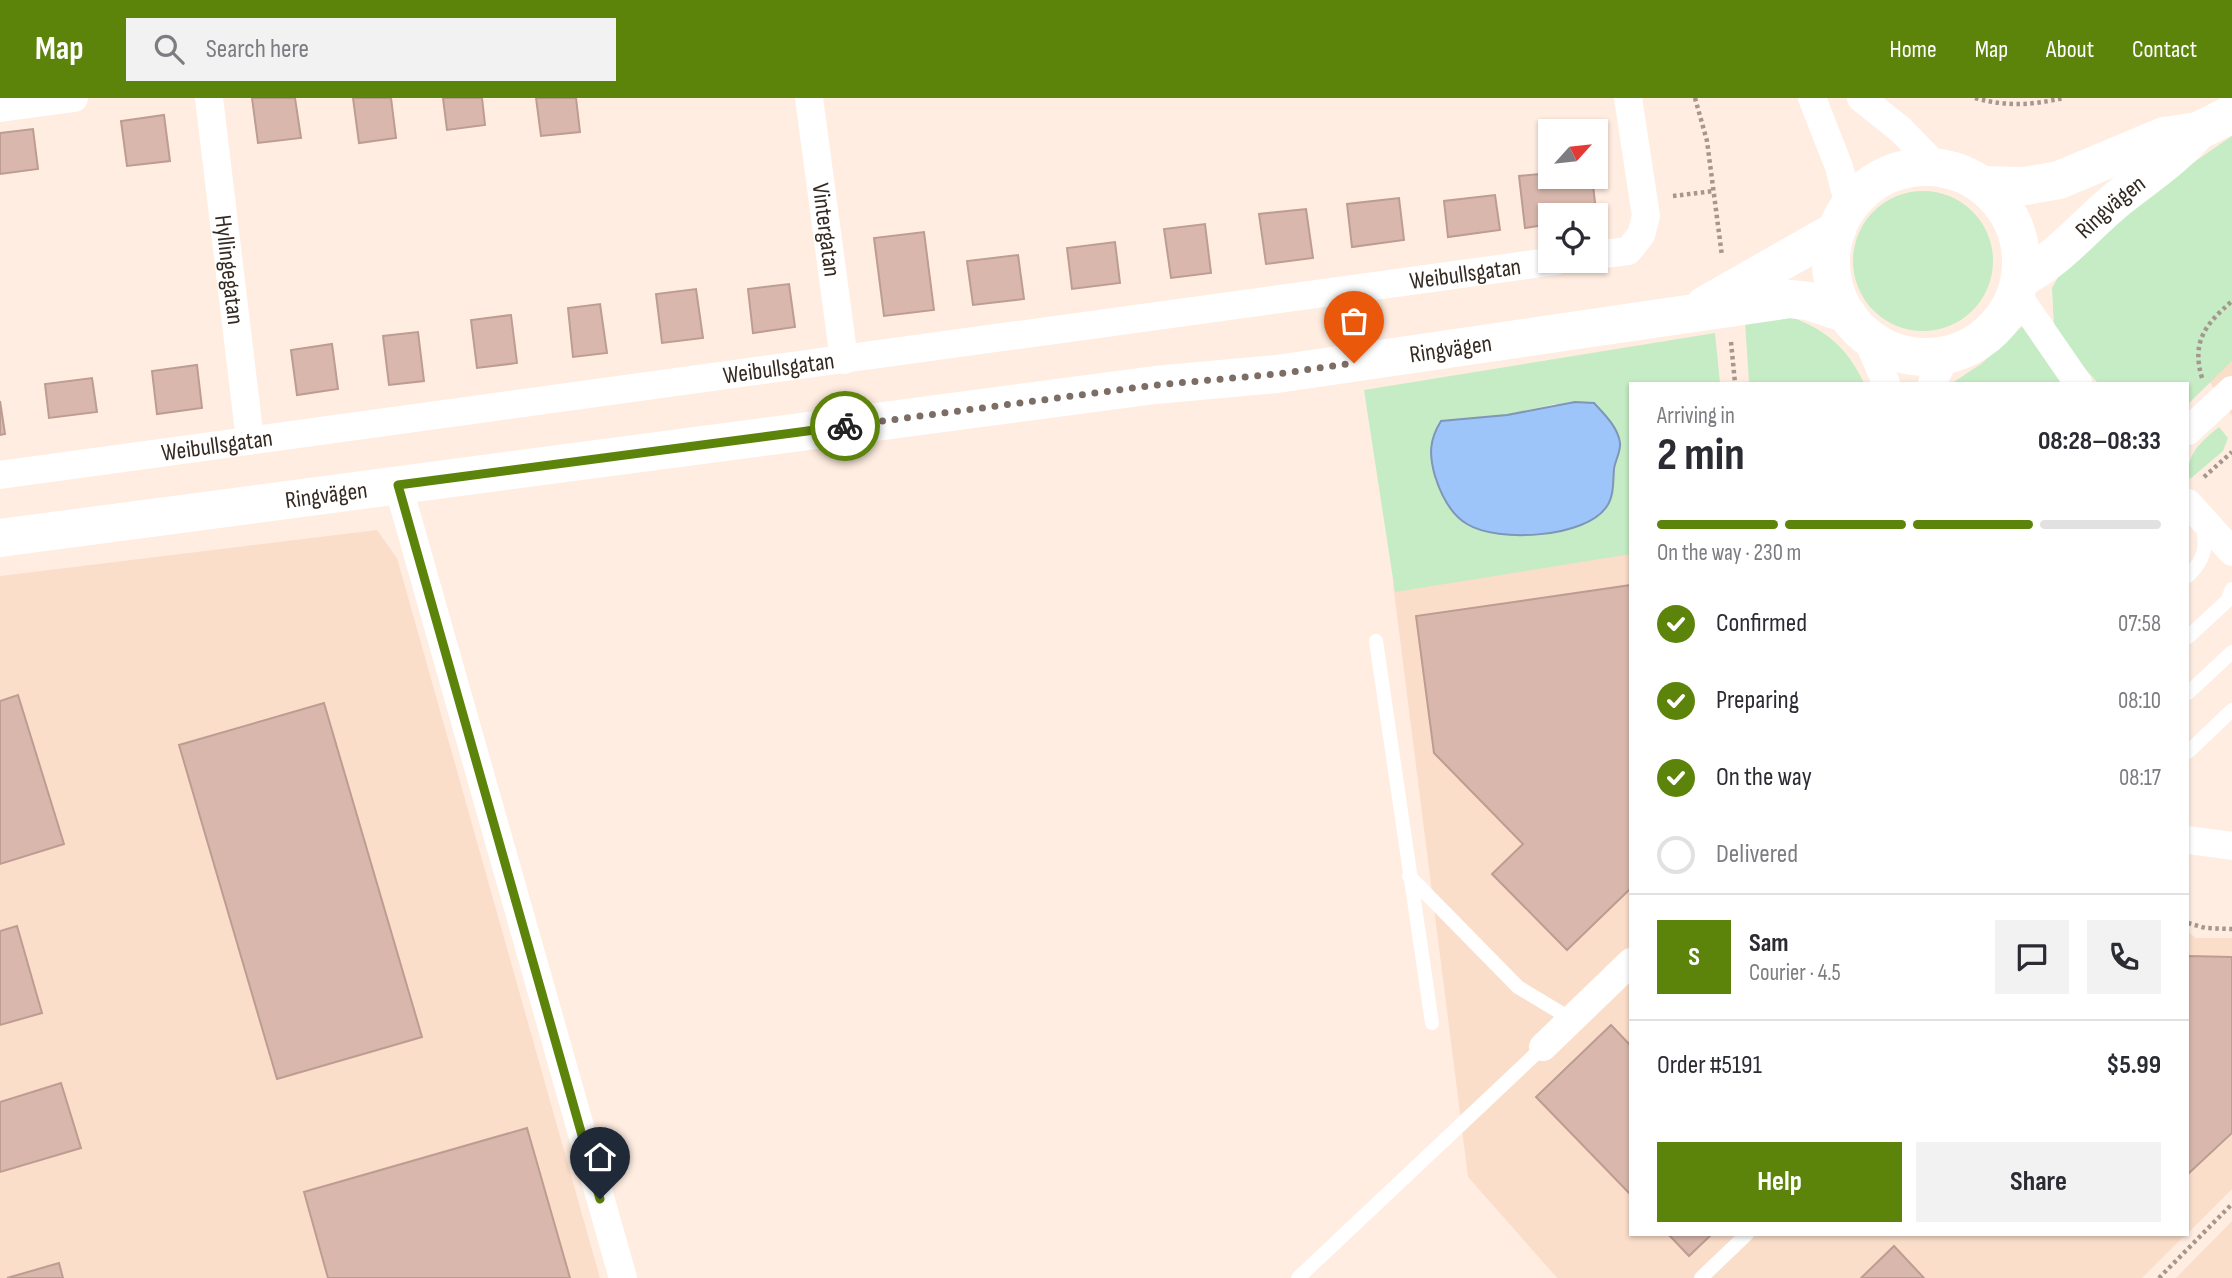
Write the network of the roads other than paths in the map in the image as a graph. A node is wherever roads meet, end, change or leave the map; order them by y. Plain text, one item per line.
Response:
1 (74, 98) edge
2 (209, 98) edge
3 (809, 98) edge
4 (1629, 98) edge
5 (1812, 98) edge
6 (1861, 98) edge
7 (0, 108) edge
8 (2232, 114) edge
9 (2198, 131) junction
10 (1938, 168) junction
11 (1982, 185) junction
12 (1843, 218) junction
13 (1608, 254) edge
14 (1538, 264) edge
15 (2018, 286) junction
16 (1692, 313) junction
17 (1857, 325) junction
18 (844, 360) junction
19 (1940, 369) edge
20 (1886, 382) edge
21 (2077, 382) edge
22 (2232, 390) edge
23 (2189, 430) edge
24 (250, 440) junction
25 (0, 475) edge
26 (398, 485) junction
27 (2197, 500) edge
28 (0, 538) edge
29 (2231, 555) edge
30 (2189, 575) edge
31 (2232, 589) edge
32 (2189, 636) edge
33 (1376, 641) dead end
34 (2232, 652) edge
35 (2189, 692) edge
36 (2232, 710) edge
37 (2189, 751) edge
38 (2189, 840) edge
39 (2232, 846) edge
40 (1409, 876) junction
41 (1629, 964) edge
42 (1571, 1019) junction
43 (1432, 1023) dead end
44 (1544, 1046) joint
45 (1745, 1236) edge
46 (623, 1278) edge
47 (1298, 1278) edge
48 (1701, 1278) edge

1 - 7 street
2 - 24 street, Hyllingegatan
3 - 18 street, Vintergatan
4 - 13 street
5 - 12 street
6 - 10 street
8 - 9 main road, Ringvägen
9 - 11 main road, Ringvägen
9 - 15 main road, Ringvägen
10 - 11 main road, Ringvägen
10 - 12 main road, Ringvägen
11 - 15 main road, Ringvägen
12 - 16 main road, Ringvägen
12 - 17 main road
14 - 18 street, Weibullsgatan
15 - 19 main road, Ringvägen
15 - 21 street
16 - 17 main road, Ringvägen
16 - 26 main road, Ringvägen
17 - 19 main road, Ringvägen
17 - 20 street
18 - 24 street, Weibullsgatan
22 - 23 street
24 - 25 street, Weibullsgatan
26 - 28 main road, Ringvägen
26 - 46 street
27 - 29 street
27 - 30 lane
31 - 32 lane
33 - 40 lane
34 - 35 lane
36 - 37 lane
38 - 39 street
40 - 42 lane
40 - 43 lane
41 - 42 street
42 - 44 street
44 - 47 lane
45 - 48 lane

